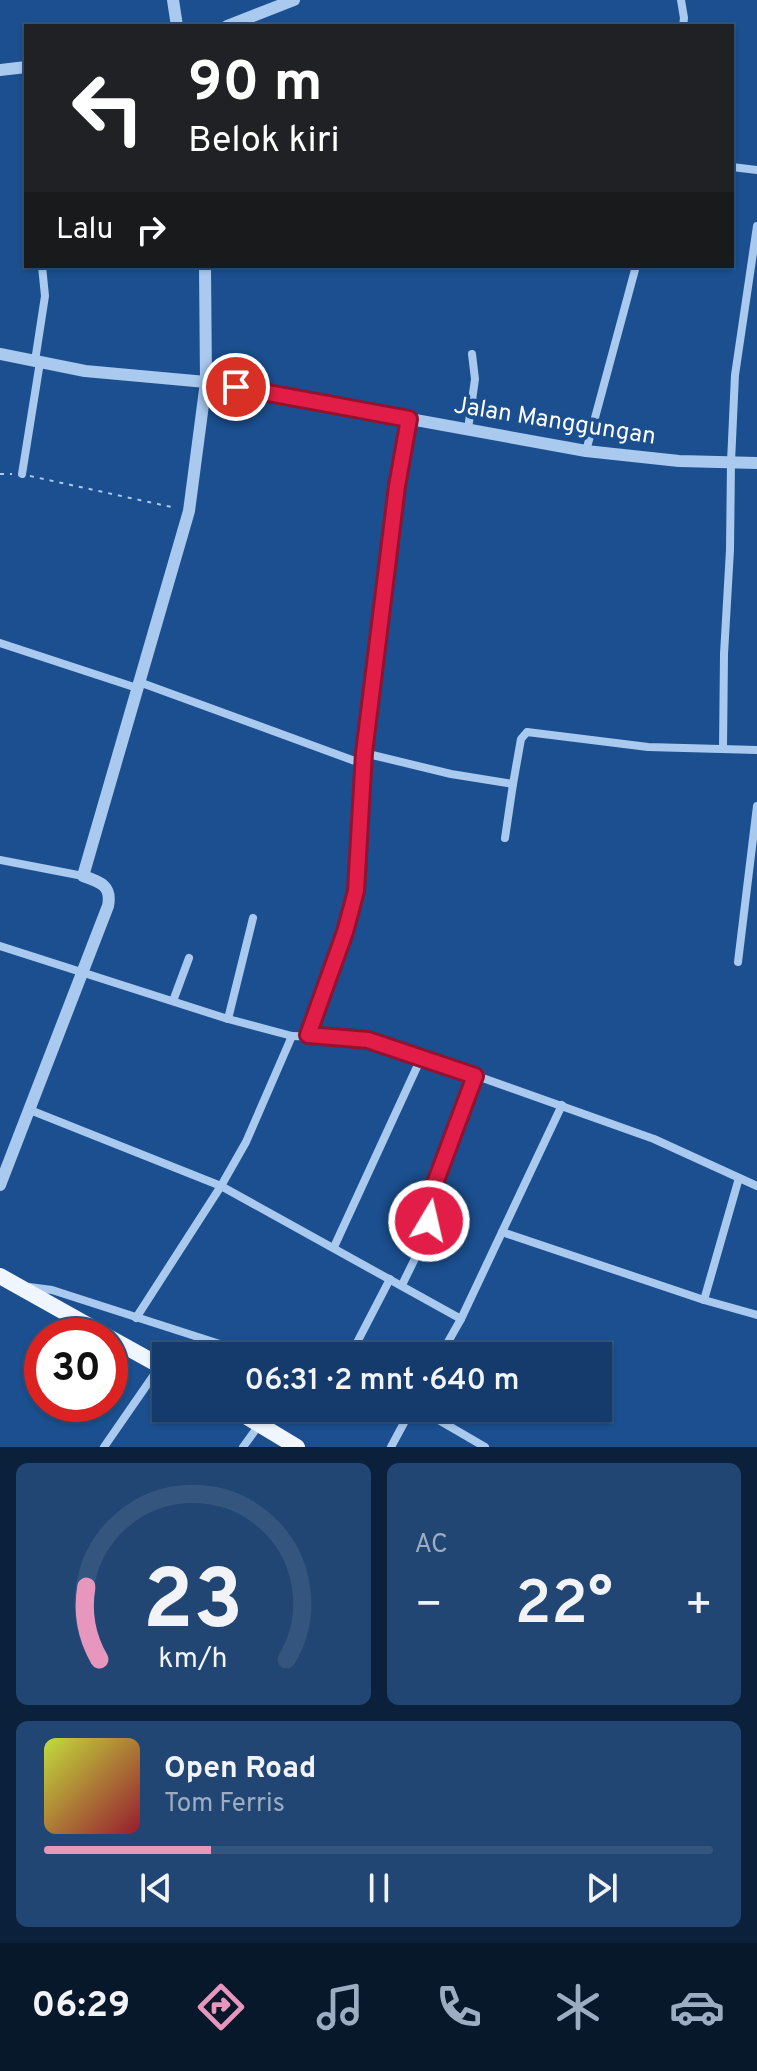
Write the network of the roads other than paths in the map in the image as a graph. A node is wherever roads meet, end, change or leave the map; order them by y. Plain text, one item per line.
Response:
1 (173, 0) edge
2 (294, 0) edge
3 (681, 0) edge
4 (177, 24) edge
5 (232, 24) edge
6 (683, 24) edge
7 (24, 67) edge
8 (0, 70) edge
9 (734, 167) edge
10 (757, 170) edge
11 (757, 226) edge
12 (42, 268) edge
13 (205, 268) edge
14 (635, 268) edge
15 (0, 354) edge
16 (472, 354) dead end
17 (38, 361) junction
18 (206, 382) junction
19 (409, 419) junction
20 (468, 429) junction
21 (586, 451) junction
22 (731, 462) junction
23 (757, 463) edge
24 (22, 474) road end
25 (0, 643) edge
26 (138, 685) junction
27 (723, 749) junction
28 (757, 750) edge
29 (364, 753) junction
30 (363, 764) junction
31 (513, 784) junction
32 (757, 806) edge
33 (505, 838) dead end
34 (0, 860) edge
35 (83, 876) junction
36 (253, 918) dead end
37 (0, 946) edge
38 (189, 958) dead end
39 (738, 962) dead end
40 (83, 972) junction
41 (173, 1001) junction
42 (228, 1019) junction
43 (308, 1035) junction
44 (292, 1036) junction
45 (422, 1056) junction
46 (475, 1076) junction
47 (562, 1105) junction
48 (30, 1110) junction
49 (739, 1178) junction
50 (0, 1185) edge
51 (221, 1186) junction
52 (757, 1186) edge
53 (502, 1232) junction
54 (334, 1247) junction
55 (0, 1276) edge
56 (390, 1279) junction
57 (17, 1285) junction
58 (402, 1285) junction
59 (704, 1300) junction
60 (757, 1315) edge
61 (75, 1318) edge
62 (136, 1318) junction
63 (461, 1319) junction
64 (212, 1342) edge
65 (357, 1342) edge
66 (448, 1342) edge
67 (128, 1348) edge
68 (152, 1362) edge
69 (152, 1383) edge
70 (255, 1422) edge
71 (404, 1422) edge
72 (442, 1422) edge
73 (260, 1425) junction
74 (104, 1447) edge
75 (243, 1447) edge
76 (297, 1447) edge
77 (391, 1447) edge
78 (485, 1447) edge

1 - 4 street
2 - 5 street
3 - 6 street
7 - 8 street
9 - 10 street
11 - 22 street
12 - 17 street
13 - 18 street
14 - 21 street
15 - 17 street, Jalan Manggungan
16 - 20 street
17 - 18 street, Jalan Manggungan
17 - 24 street
18 - 19 street, Jalan Manggungan
18 - 26 street
19 - 20 street, Jalan Manggungan
19 - 29 street
20 - 21 street, Jalan Manggungan
21 - 22 street, Jalan Manggungan
22 - 23 street, Jalan Manggungan
22 - 27 street
25 - 26 street
26 - 30 street
26 - 35 street
27 - 28 street
27 - 31 street
29 - 30 street
29 - 31 street
30 - 43 street
31 - 33 street
32 - 39 street
34 - 35 street
35 - 40 street
36 - 42 street
37 - 40 street
38 - 41 street
40 - 41 street
40 - 48 street
41 - 42 street
42 - 44 street
43 - 44 street
43 - 45 street
44 - 51 street
45 - 46 street
45 - 54 street
46 - 47 street
46 - 58 street
47 - 49 street
47 - 53 street
48 - 50 street
48 - 51 street
49 - 52 street
49 - 59 street
51 - 54 street
51 - 62 street
53 - 59 street
53 - 63 street
54 - 56 street
55 - 57 main road
56 - 58 street
56 - 65 street
57 - 61 main road
57 - 62 street
58 - 63 street
59 - 60 street
62 - 64 street
63 - 66 street
67 - 68 main road
69 - 74 street
70 - 73 main road
71 - 77 street
72 - 78 street
73 - 75 street
73 - 76 main road

